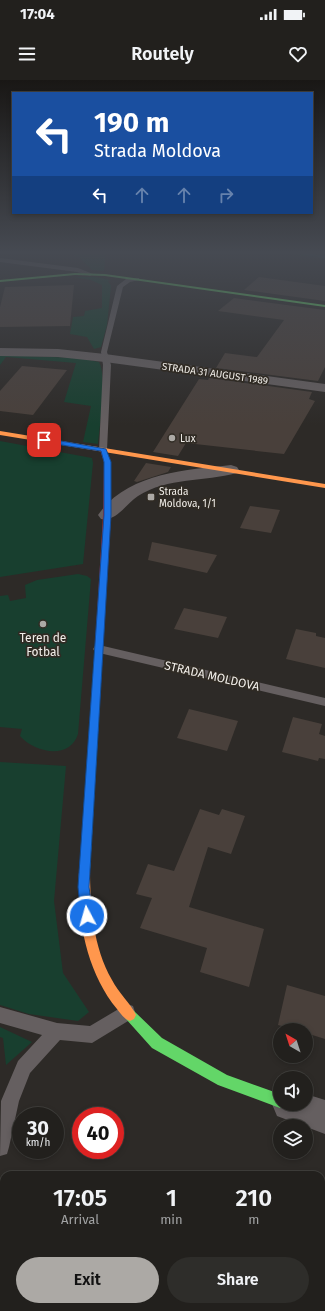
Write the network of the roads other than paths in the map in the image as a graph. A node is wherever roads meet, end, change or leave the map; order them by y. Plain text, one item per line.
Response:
1 (115, 309) edge
2 (0, 352) edge
3 (105, 358) junction
4 (325, 388) edge
5 (0, 433) edge
6 (103, 450) junction
7 (231, 470) junction
8 (325, 486) edge
9 (107, 515) junction
10 (100, 650) junction
11 (325, 702) edge
12 (127, 1012) junction
13 (0, 1014) edge
14 (57, 1031) junction
15 (273, 1098) edge
16 (308, 1111) edge
17 (325, 1117) edge
18 (0, 1147) edge

1 - 3 lane
2 - 3 street, STRADA 31 AUGUST 1989
3 - 4 street, STRADA 31 AUGUST 1989
3 - 6 lane
5 - 6 street
6 - 7 street
6 - 9 street
7 - 8 street
7 - 9 street
9 - 10 street
10 - 11 lane, STRADA MOLDOVA
10 - 12 street
12 - 14 lane
12 - 15 street
13 - 14 lane
14 - 18 lane
16 - 17 street

